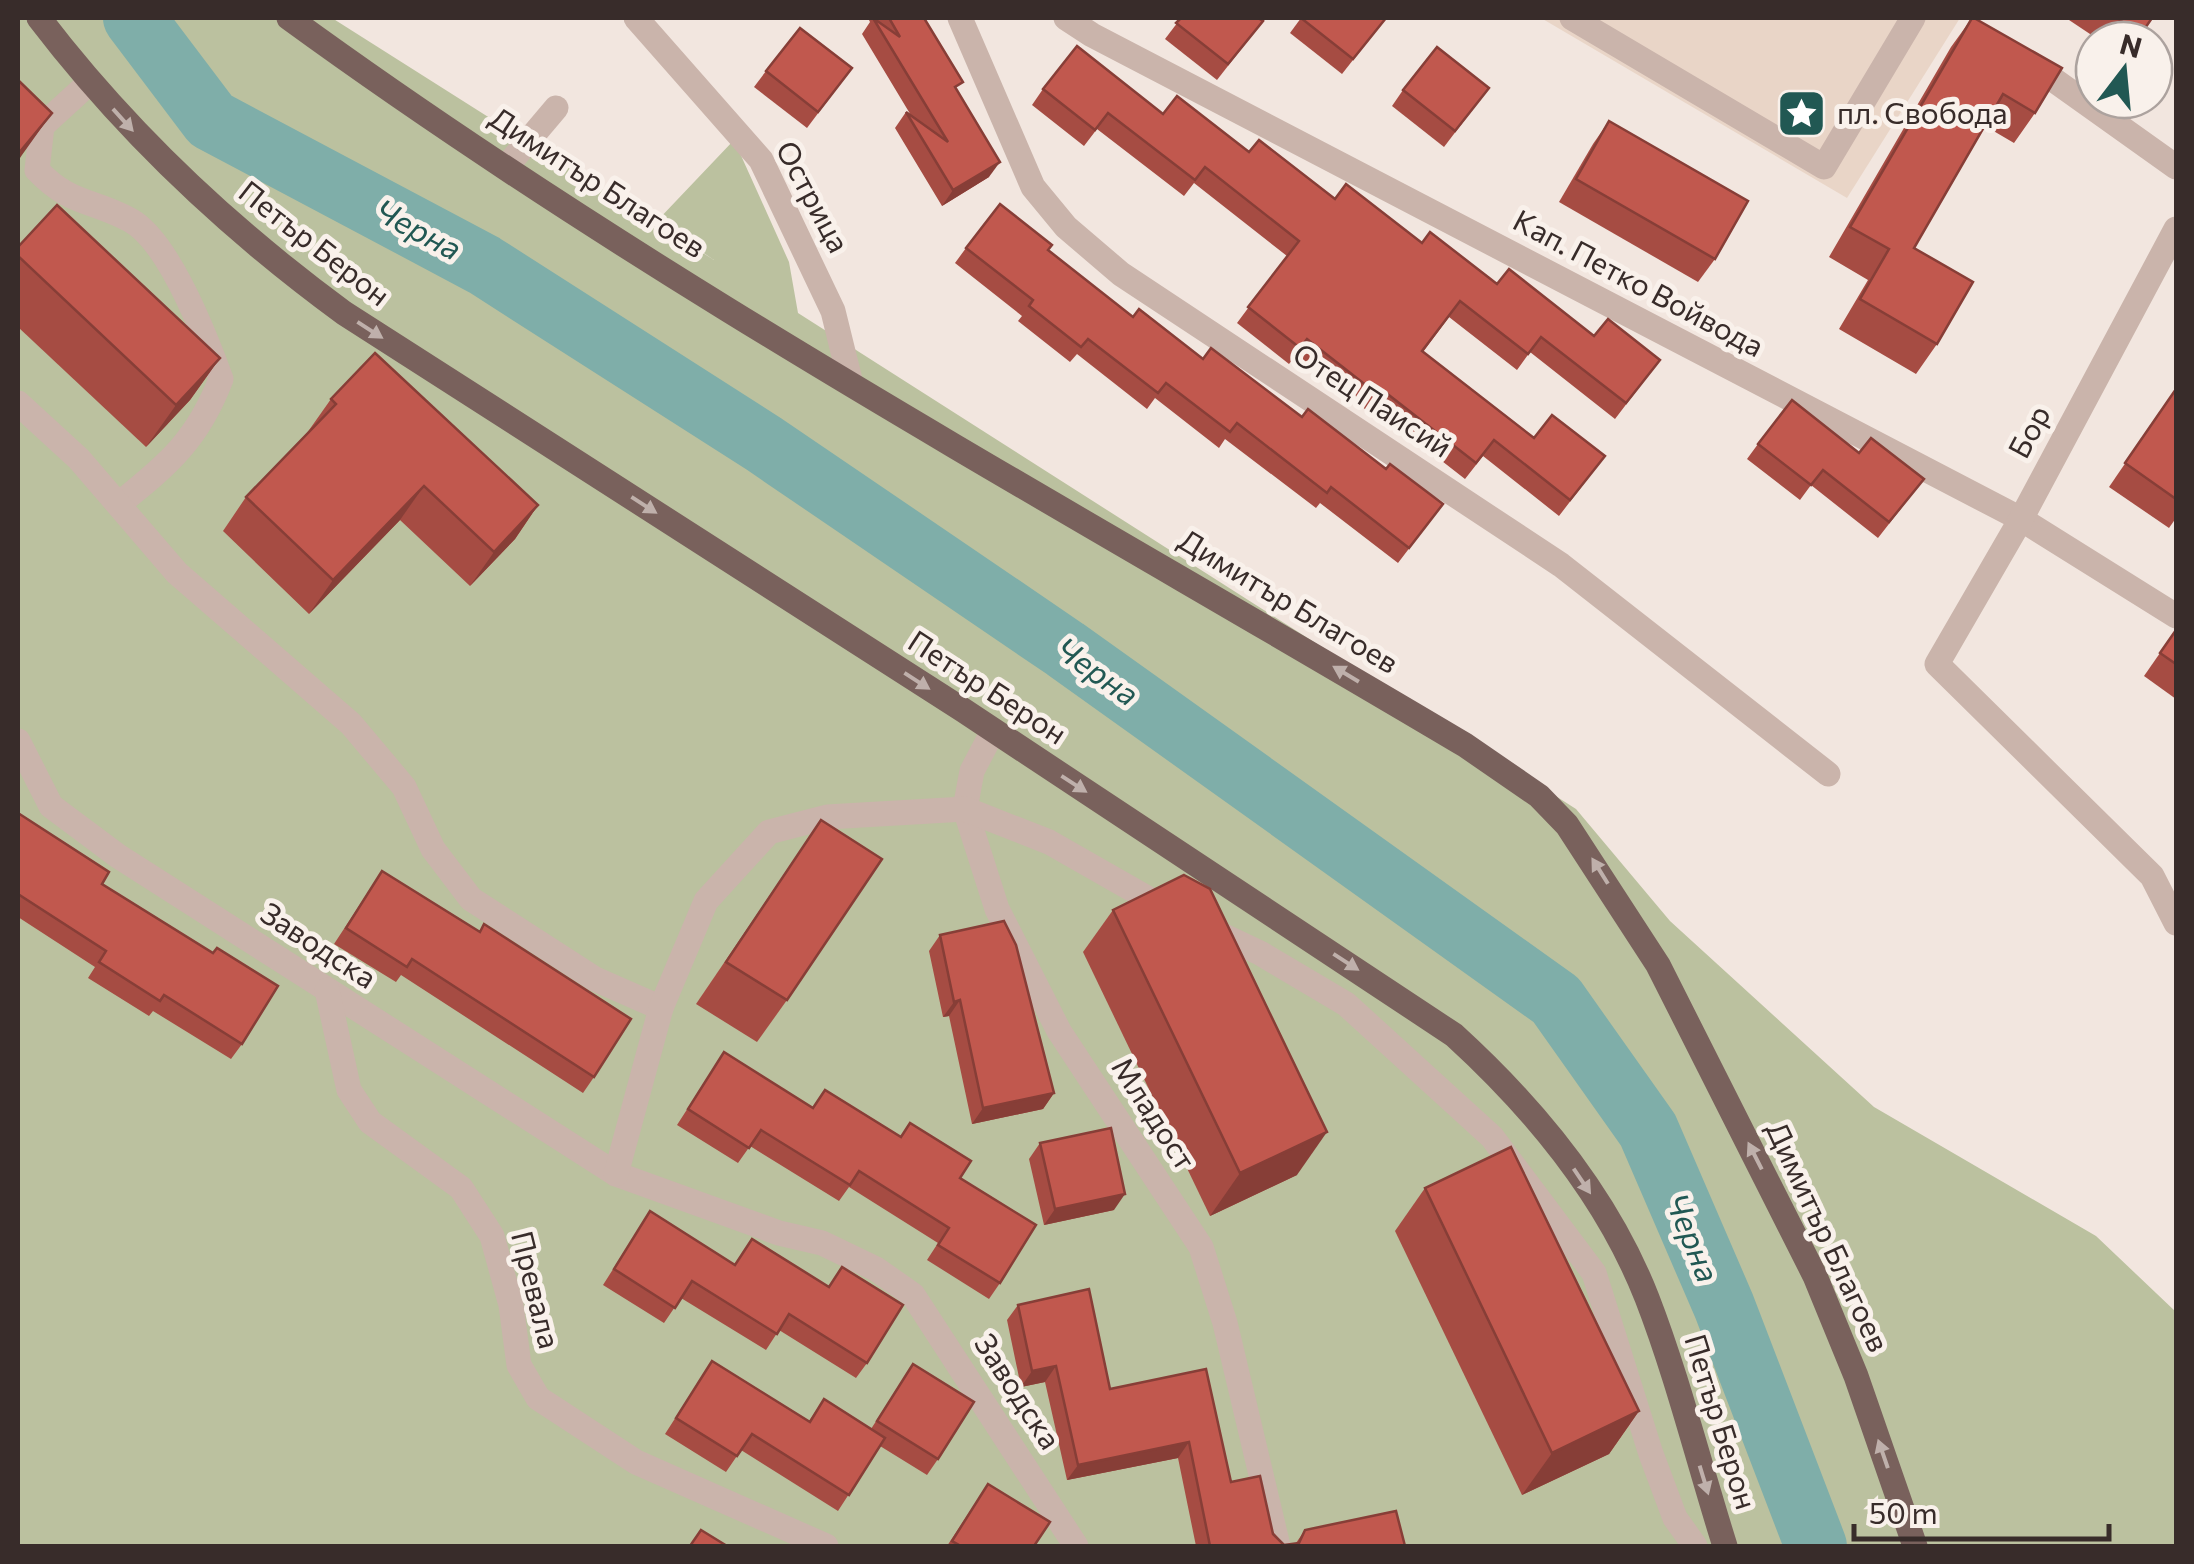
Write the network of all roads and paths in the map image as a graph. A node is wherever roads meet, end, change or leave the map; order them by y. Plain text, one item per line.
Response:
1 (39, 18) edge
2 (288, 18) edge
3 (636, 18) edge
4 (960, 18) edge
5 (1066, 18) edge
6 (1572, 18) edge
7 (1913, 18) edge
8 (1098, 26) edge
9 (2015, 52) edge
10 (89, 83) junction
11 (556, 108) dead end
12 (507, 166) junction
13 (2176, 167) edge
14 (2176, 229) edge
15 (851, 384) junction
16 (18, 402) edge
17 (120, 503) junction
18 (2020, 520) junction
19 (2176, 616) edge
20 (992, 731) junction
21 (18, 741) edge
22 (1828, 774) dead end
23 (965, 809) junction
24 (2176, 922) edge
25 (327, 990) junction
26 (662, 1008) junction
27 (616, 1174) junction
28 (826, 1546) edge
29 (1076, 1546) edge
30 (1278, 1546) edge
31 (1695, 1546) edge
32 (1725, 1546) edge
33 (1914, 1546) edge

1 - 10 main road, Петър Берон
2 - 12 main road, Димитър Благоев
3 - 15 street, Острица
4 - 22 street, Отец Паисий
5 - 8 street, Кап. Петко Войвода
6 - 7 street
8 - 18 street, Кап. Петко Войвода
9 - 13 street
10 - 17 street
10 -> 20 main road, Петър Берон
11 - 12 street
12 - 15 main road, Димитър Благоев
14 - 18 street, Бор
33 -> 15 main road, Димитър Благоев
16 - 17 street
17 - 26 street
18 - 19 street, Кап. Петко Войвода
18 - 24 street, Бор
20 - 23 street
20 -> 32 main road, Петър Берон
21 - 25 street, Заводска
23 - 26 street
23 - 30 street, Младост
23 - 31 street
25 - 27 street, Заводска
25 - 28 street, Превала
26 - 27 street
27 - 29 street, Заводска

